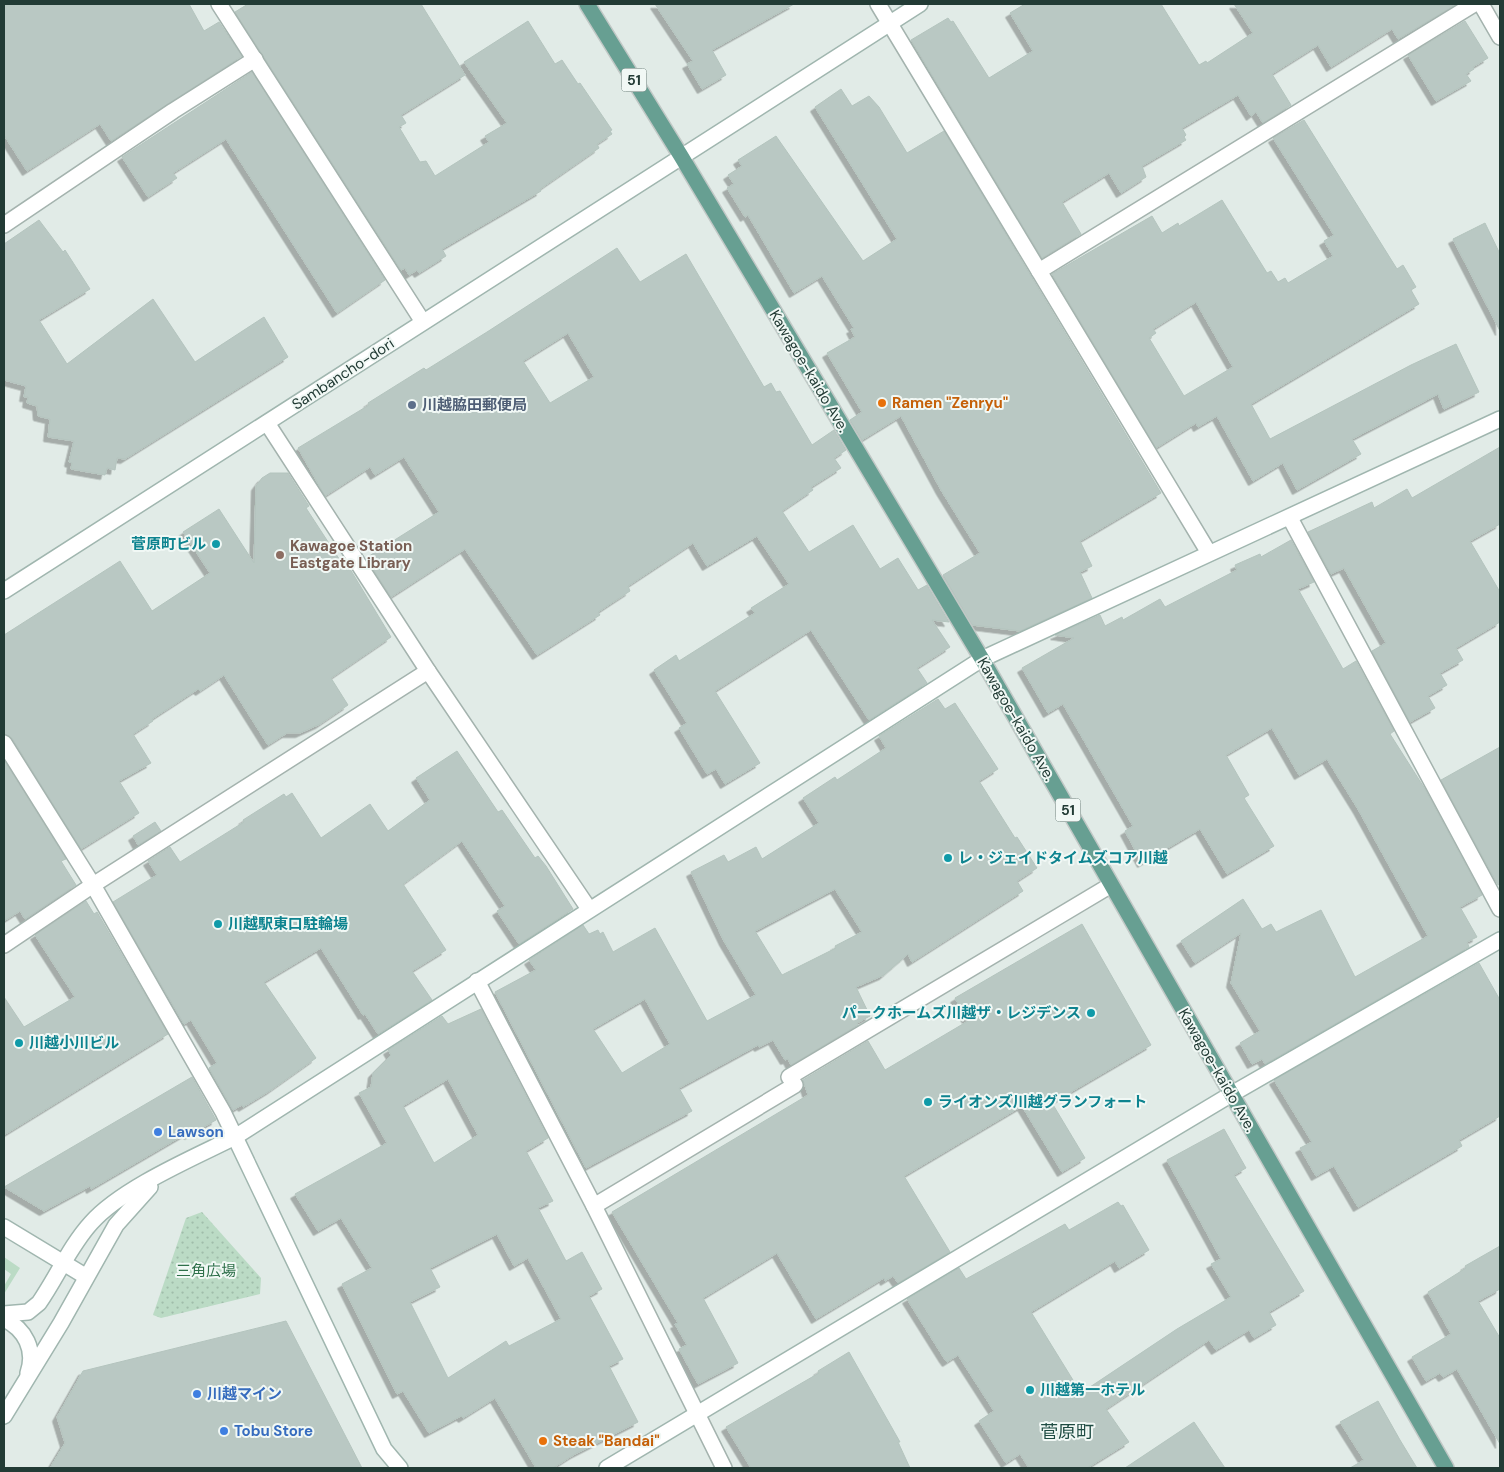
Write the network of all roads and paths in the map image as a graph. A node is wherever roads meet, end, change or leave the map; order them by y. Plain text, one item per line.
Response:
1 (219, 4) edge
2 (587, 4) edge
3 (878, 4) edge
4 (920, 4) edge
5 (1474, 4) edge
6 (1480, 4) edge
7 (889, 23) junction
8 (1500, 37) edge
9 (255, 59) junction
10 (681, 156) junction
11 (4, 225) edge
12 (1039, 271) junction
13 (423, 322) junction
14 (1500, 419) edge
15 (267, 423) junction
16 (1290, 518) junction
17 (1209, 553) junction
18 (4, 591) edge
19 (982, 659) junction
20 (428, 671) junction
21 (4, 743) edge
22 (93, 885) junction
23 (1111, 885) junction
24 (590, 909) junction
25 (1500, 909) edge
26 (1500, 940) edge
27 (4, 945) edge
28 (477, 980) junction
29 (1230, 1095) junction
30 (235, 1137) junction
31 (180, 1166) junction
32 (594, 1206) junction
33 (4, 1227) edge
34 (64, 1263) junction
35 (85, 1276) junction
36 (4, 1314) edge
37 (4, 1319) edge
38 (24, 1384) junction
39 (696, 1415) junction
40 (4, 1416) edge
41 (400, 1468) edge
42 (607, 1468) edge
43 (724, 1468) edge
44 (1446, 1468) edge

1 - 9 street
2 - 10 main road, Kawagoe-kaido Ave. / 51
3 - 7 street
4 - 7 street, Sambancho-dori
5 - 12 street
6 - 8 street
7 - 10 street, Sambancho-dori
7 - 12 street
9 - 11 street
9 - 13 street
10 - 13 street, Sambancho-dori
10 - 19 main road, Kawagoe-kaido Ave. / 51
12 - 17 street
13 - 15 street, Sambancho-dori
14 - 16 street
15 - 18 street, Sambancho-dori
15 - 20 street
16 - 17 street
16 - 25 street
17 - 19 street
19 - 23 main road, Kawagoe-kaido Ave. / 51
19 - 24 street
20 - 22 street
20 - 24 street
21 - 22 street
22 - 27 street
22 - 30 street
23 - 29 main road, Kawagoe-kaido Ave. / 51
23 - 32 street
24 - 28 street
26 - 29 street
28 - 30 street
28 - 32 street
29 - 39 street
29 - 44 main road, Kawagoe-kaido Ave. / 51
30 - 31 street
30 - 41 street
31 - 34 street
31 - 35 street
32 - 39 street
33 - 34 street
34 - 35 street
34 - 36 street
35 - 38 street
37 - 38 street
38 - 40 street
39 - 42 street
39 - 43 street

